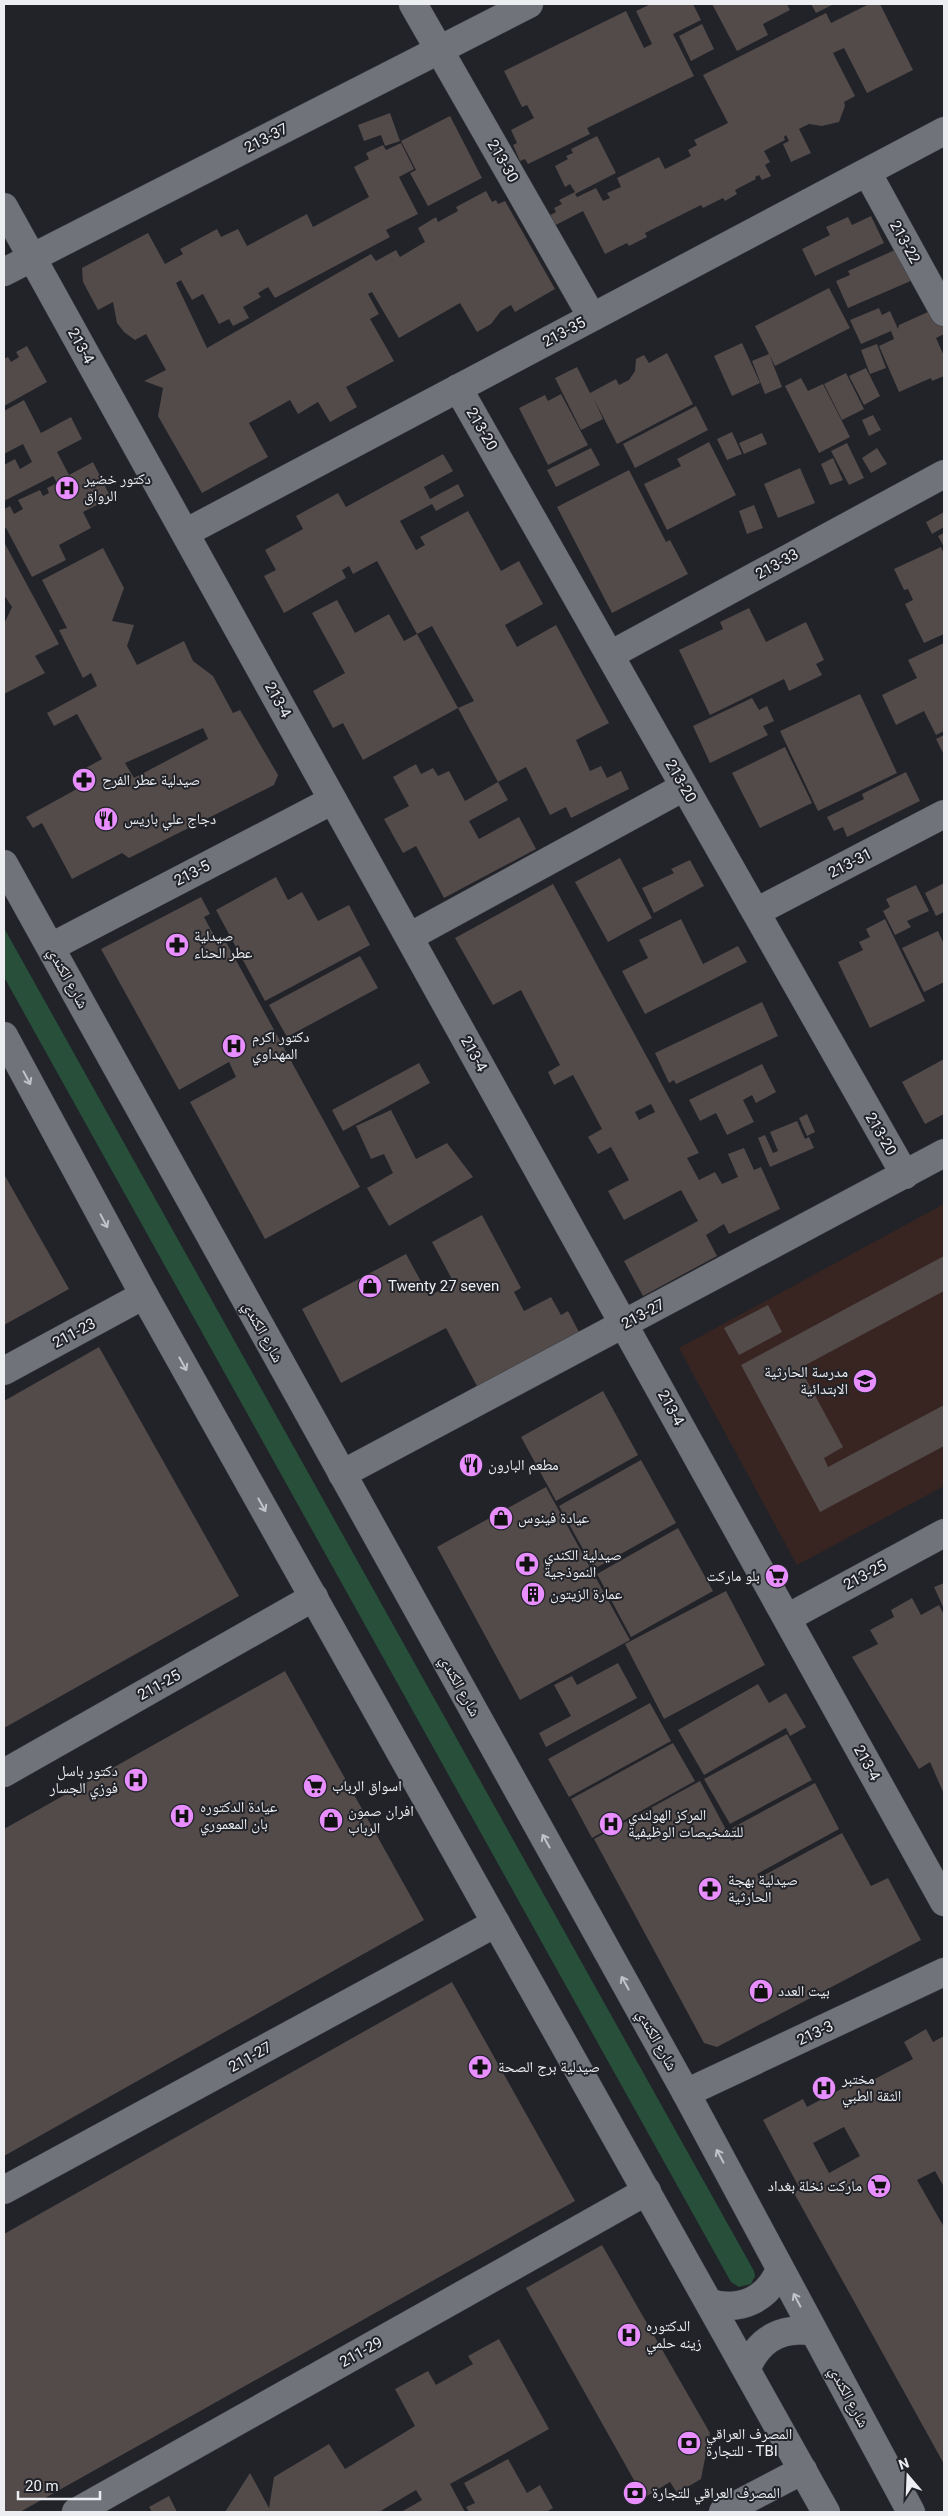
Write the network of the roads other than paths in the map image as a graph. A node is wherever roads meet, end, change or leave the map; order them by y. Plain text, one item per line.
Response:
1 (413, 4) edge
2 (528, 4) edge
3 (439, 49) junction
4 (944, 132) edge
5 (867, 172) junction
6 (4, 206) edge
7 (32, 257) junction
8 (4, 272) edge
9 (944, 312) edge
10 (592, 317) junction
11 (458, 388) junction
12 (944, 474) edge
13 (185, 533) junction
14 (610, 655) junction
15 (684, 787) junction
16 (333, 800) junction
17 (944, 814) edge
18 (4, 864) edge
19 (756, 912) junction
20 (409, 937) junction
21 (51, 947) junction
22 (4, 1036) edge
23 (944, 1154) edge
24 (904, 1175) junction
25 (144, 1295) junction
26 (624, 1324) junction
27 (4, 1371) edge
28 (342, 1474) junction
29 (944, 1533) edge
30 (314, 1598) junction
31 (787, 1618) junction
32 (4, 1773) edge
33 (944, 1902) edge
34 (496, 1923) junction
35 (944, 1972) edge
36 (686, 2093) junction
37 (4, 2190) edge
38 (647, 2191) junction
39 (780, 2269) junction
40 (710, 2303) junction
41 (814, 2332) junction
42 (747, 2368) junction
43 (803, 2470) junction
44 (76, 2512) edge
45 (723, 2512) edge
46 (826, 2512) edge
47 (911, 2512) edge

1 - 3 street, 213-30
2 - 3 street, 213-37
3 - 7 street, 213-37
3 - 10 street, 213-30
4 - 5 street, 213-35
5 - 9 street, 213-22
5 - 10 street, 213-35
6 - 7 street, 213-4
7 - 8 street, 213-37
7 - 13 street, 213-4
10 - 11 street, 213-35
11 - 13 street, 213-35
11 - 14 street, 213-20
12 - 14 street, 213-33
13 - 16 street, 213-4
14 - 15 street, 213-20
15 - 19 street, 213-20
15 - 20 street
16 - 20 street, 213-4
16 - 21 street, 213-5
17 - 19 street, 213-31
18 - 21 street, شارع الكندي
19 - 24 street, 213-20
20 - 26 street, 213-4
21 - 28 street, شارع الكندي
22 -> 25 street
23 - 24 street, 213-27
24 - 26 street, 213-27
25 - 27 street, 211-23
25 -> 30 street
26 - 28 street, 213-27
26 - 31 street, 213-4
36 -> 28 street, شارع الكندي
29 - 31 street, 213-25
30 - 32 street, 211-25
30 - 34 street
31 - 33 street, 213-4
34 - 37 street, 211-27
34 - 38 street
35 - 36 street, 213-3
39 -> 36 street, شارع الكندي
38 - 40 street
38 - 44 street, 211-29
39 - 40 street
41 -> 39 street, شارع الكندي
40 - 42 street
41 - 42 street
41 - 47 street, شارع الكندي
42 - 43 street
43 - 45 street
43 - 46 street

